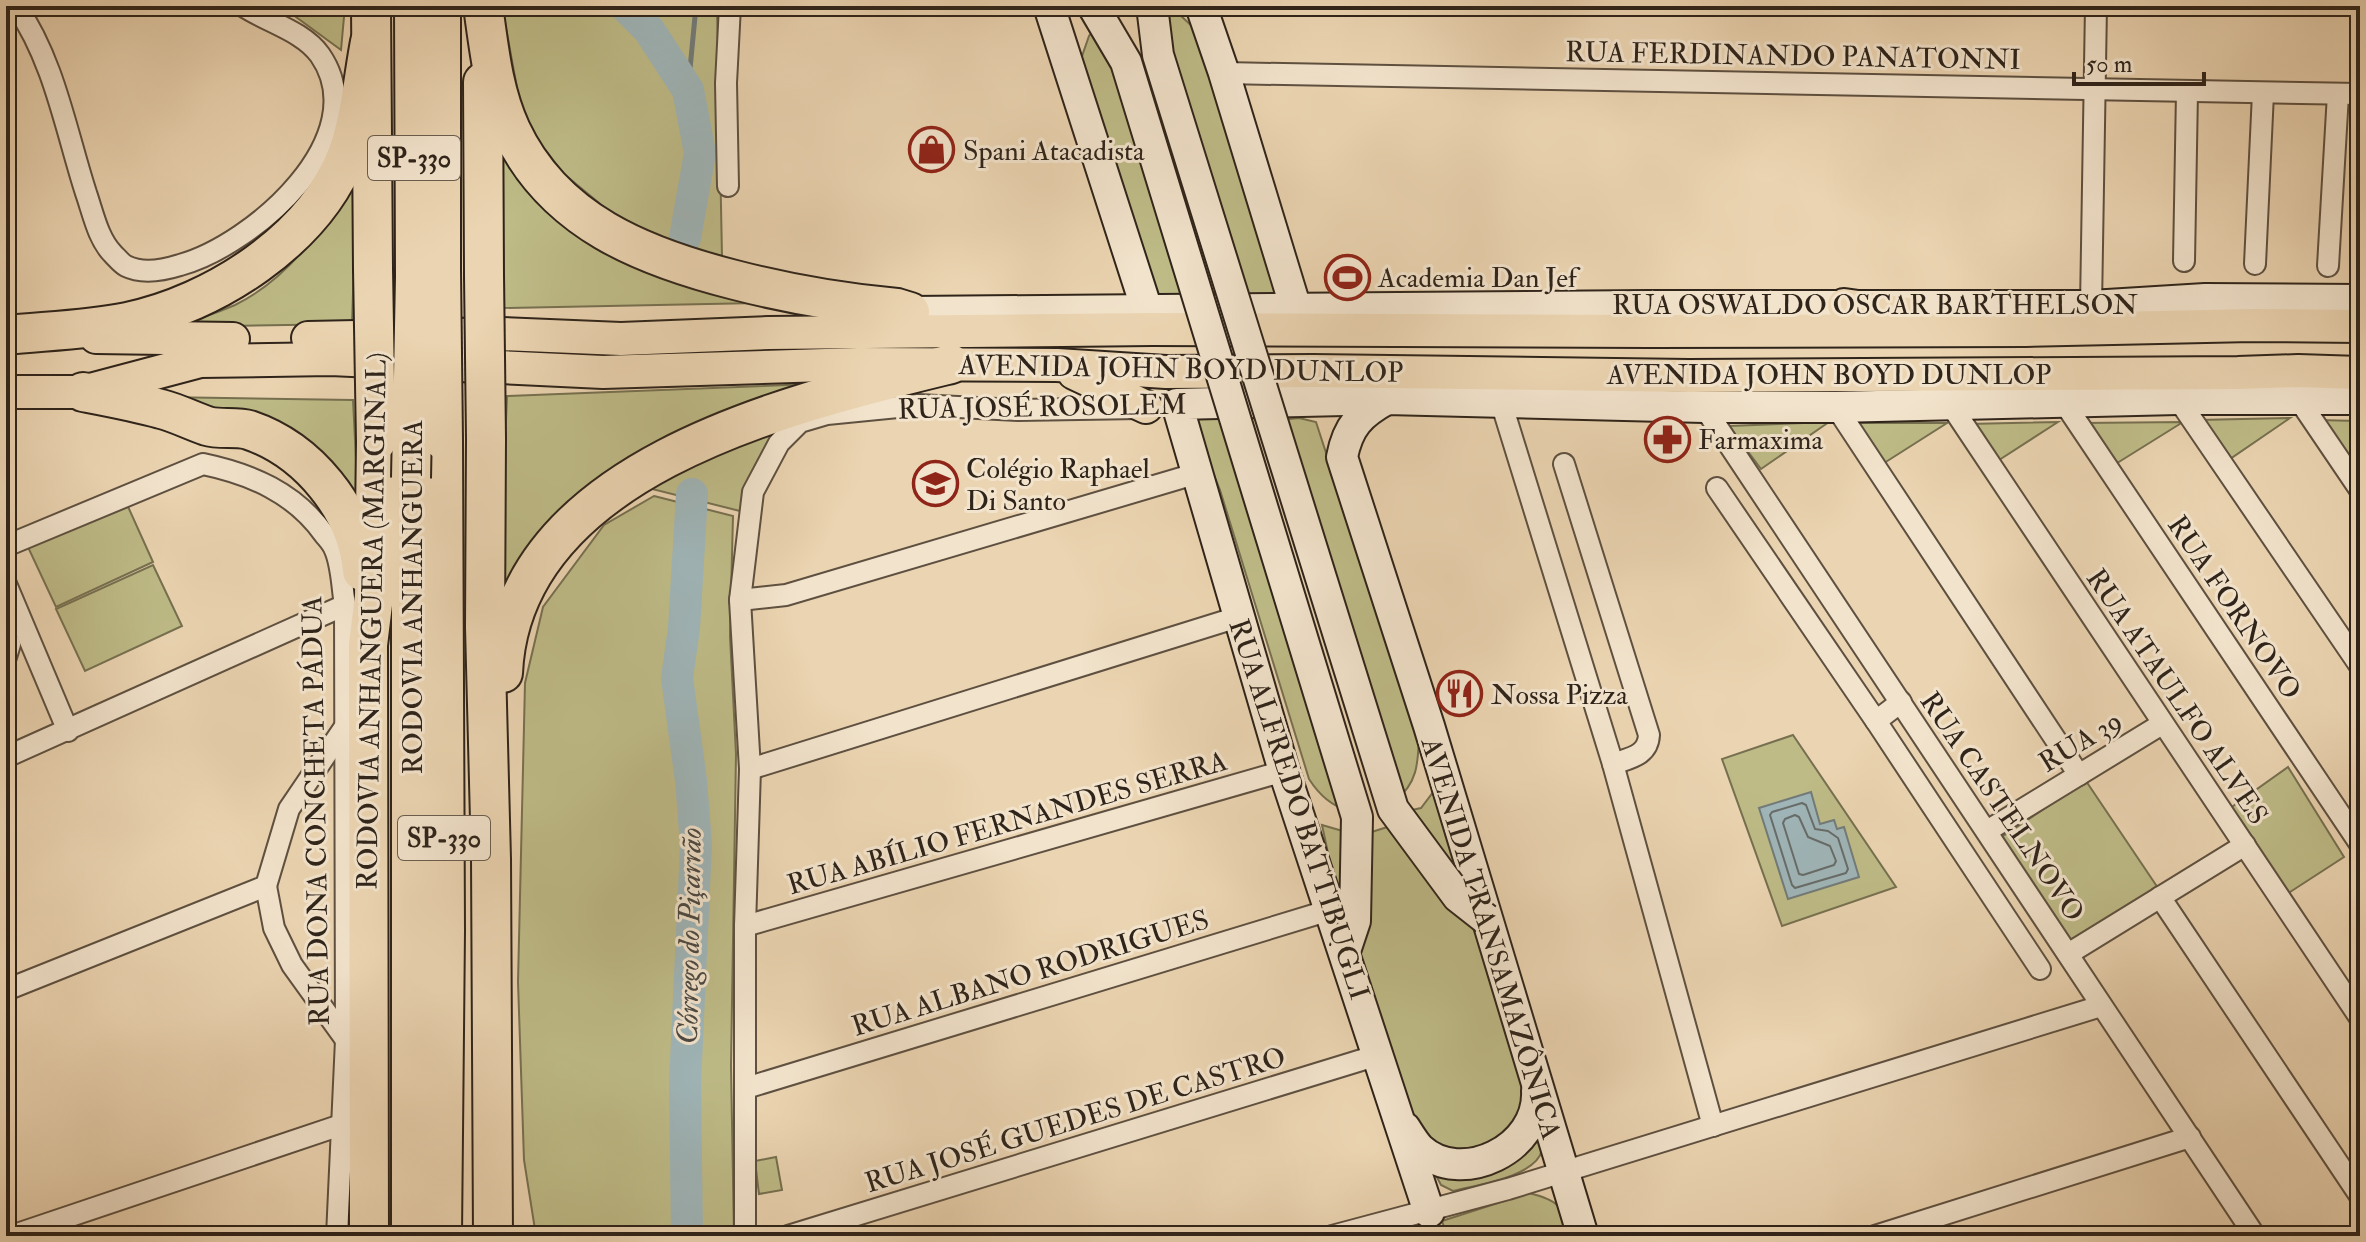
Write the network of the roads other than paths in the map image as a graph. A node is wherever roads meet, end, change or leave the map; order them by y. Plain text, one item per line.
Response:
1 (16, 6) edge
2 (243, 6) edge
3 (483, 6) edge
4 (730, 6) edge
5 (1049, 6) edge
6 (1093, 6) edge
7 (1152, 6) edge
8 (1201, 6) edge
9 (2096, 6) edge
10 (428, 23) edge
11 (370, 24) edge
12 (1224, 73) junction
13 (2097, 88) junction
14 (2187, 92) junction
15 (2263, 93) junction
16 (2338, 94) junction
17 (2360, 94) edge
18 (728, 186) dead end
19 (2184, 261) dead end
20 (2255, 264) dead end
21 (2328, 266) dead end
22 (428, 273) junction
23 (2360, 300) edge
24 (1844, 305) junction
25 (2091, 306) junction
26 (1296, 309) junction
27 (1147, 310) junction
28 (910, 312) junction
29 (2360, 326) edge
30 (2026, 330) junction
31 (768, 333) junction
32 (6, 335) edge
33 (951, 364) junction
34 (1057, 365) junction
35 (2360, 373) edge
36 (6, 392) edge
37 (83, 392) junction
38 (2297, 397) junction
39 (1387, 399) junction
40 (2178, 399) junction
41 (2360, 399) edge
42 (2063, 401) junction
43 (1501, 402) junction
44 (1950, 404) junction
45 (1161, 406) junction
46 (1704, 407) junction
47 (1836, 407) junction
48 (1564, 464) dead end
49 (1198, 473) junction
50 (1717, 488) dead end
51 (2360, 490) edge
52 (6, 546) edge
53 (6, 584) edge
54 (740, 600) junction
55 (345, 605) junction
56 (1238, 617) junction
57 (6, 636) edge
58 (368, 645) junction
59 (6, 657) edge
60 (2360, 666) edge
61 (1901, 702) junction
62 (1876, 721) junction
63 (2162, 724) junction
64 (344, 728) junction
65 (68, 731) junction
66 (6, 757) edge
67 (1613, 764) junction
68 (750, 769) junction
69 (1284, 771) junction
70 (2079, 775) junction
71 (1987, 831) junction
72 (2360, 844) edge
73 (2245, 845) junction
74 (491, 859) junction
75 (266, 886) junction
76 (2160, 897) junction
77 (1330, 910) junction
78 (1486, 919) junction
79 (745, 926) junction
80 (1345, 951) junction
81 (2068, 954) junction
82 (2040, 969) dead end
83 (6, 990) edge
84 (2101, 1006) junction
85 (2360, 1018) edge
86 (346, 1040) junction
87 (1378, 1055) junction
88 (1536, 1080) junction
89 (746, 1088) junction
90 (1395, 1109) junction
91 (341, 1125) junction
92 (1713, 1126) junction
93 (2190, 1137) junction
94 (1562, 1172) junction
95 (2360, 1196) edge
96 (1429, 1212) junction
97 (362, 1232) edge
98 (11, 1236) edge
99 (411, 1236) edge
100 (442, 1236) edge
101 (493, 1236) edge
102 (745, 1236) edge
103 (788, 1236) edge
104 (1332, 1236) edge
105 (1583, 1236) edge
106 (1875, 1236) edge
107 (2255, 1236) edge

1 - 2 street
3 - 28 highway
3 - 74 highway, bridge
4 - 18 street
5 - 27 street
6 - 80 street, bridge
7 - 78 street, bridge
8 - 12 street
9 - 13 street
10 - 22 highway, RODOVIA ANHANGUERA / SP-330
11 - 32 highway
11 - 58 highway, RODOVIA ANHANGUERA (MARGINAL), bridge
12 - 13 street, RUA FERDINANDO PANATONNI
12 - 26 street
13 - 14 street, RUA FERDINANDO PANATONNI
13 - 25 street
14 - 15 street, RUA FERDINANDO PANATONNI
14 - 19 street
15 - 16 street, RUA FERDINANDO PANATONNI
15 - 20 street
16 - 17 street, RUA FERDINANDO PANATONNI
16 - 21 street
22 - 99 highway, RODOVIA ANHANGUERA / SP-330, bridge
22 - 100 highway, RODOVIA ANHANGUERA / SP-330, bridge
23 - 25 street, RUA OSWALDO OSCAR BARTHELSON
24 - 25 street, RUA OSWALDO OSCAR BARTHELSON
24 - 26 street, RUA OSWALDO OSCAR BARTHELSON
24 - 30 main road
26 - 27 street, RUA OSWALDO OSCAR BARTHELSON
27 - 28 street, RUA OSWALDO OSCAR BARTHELSON
28 - 31 main road
29 - 30 main road, AVENIDA JOHN BOYD DUNLOP
30 - 31 main road, AVENIDA JOHN BOYD DUNLOP
31 - 32 main road, AVENIDA JOHN BOYD DUNLOP
33 - 34 main road, AVENIDA JOHN BOYD DUNLOP
33 - 37 main road, AVENIDA JOHN BOYD DUNLOP
33 - 74 highway
34 - 35 main road, AVENIDA JOHN BOYD DUNLOP
34 - 45 main road
36 - 37 main road, AVENIDA JOHN BOYD DUNLOP
37 - 58 highway
38 - 40 street, RUA JOSÉ ROSOLEM
38 - 41 street, RUA JOSÉ ROSOLEM
38 - 51 street
39 - 43 street, RUA JOSÉ ROSOLEM
39 - 45 street, RUA JOSÉ ROSOLEM
39 - 78 street, AVENIDA TRANSAMAZÔNICA
40 - 42 street, RUA JOSÉ ROSOLEM
40 - 60 street
42 - 44 street, RUA JOSÉ ROSOLEM
42 - 72 street, RUA FORNOVO
43 - 46 street, RUA JOSÉ ROSOLEM
43 - 67 street
44 - 47 street, RUA JOSÉ ROSOLEM
44 - 63 street, RUA ATAULFO ALVES
45 - 49 street, RUA ALFREDO BATTIBUGLI
45 - 54 street, RUA JOSÉ ROSOLEM
46 - 47 street, RUA JOSÉ ROSOLEM
46 - 61 street, RUA CASTELNOVO
47 - 70 street
48 - 67 street
49 - 54 street
49 - 56 street, RUA ALFREDO BATTIBUGLI
50 - 62 street
52 - 55 street, RUA DONA CONCHETA PÁDUA
53 - 65 street
54 - 68 street, RUA JOSÉ ROSOLEM
55 - 64 street, RUA DONA CONCHETA PÁDUA
55 - 65 street
56 - 68 street
56 - 69 street, RUA ALFREDO BATTIBUGLI
57 - 59 street
58 - 97 highway, RODOVIA ANHANGUERA (MARGINAL)
61 - 62 street
61 - 71 street, RUA CASTELNOVO
62 - 82 street
63 - 70 street, RUA 39
63 - 73 street, RUA ATAULFO ALVES
64 - 75 street
64 - 86 street, RUA DONA CONCHETA PÁDUA
65 - 66 street
67 - 92 street
68 - 79 street, RUA JOSÉ ROSOLEM
69 - 77 street, RUA ALFREDO BATTIBUGLI
69 - 79 street, RUA ABÍLIO FERNANDES SERRA
70 - 71 street, RUA 39
71 - 81 street, RUA CASTELNOVO
73 - 76 street
73 - 85 street, RUA ATAULFO ALVES
74 - 101 highway
75 - 83 street
75 - 86 street
76 - 81 street
76 - 95 street
77 - 80 street, RUA ALFREDO BATTIBUGLI
77 - 89 street, RUA ALBANO RODRIGUES
78 - 88 street, AVENIDA TRANSAMAZÔNICA
79 - 89 street, RUA JOSÉ ROSOLEM
80 - 87 street, RUA ALFREDO BATTIBUGLI
81 - 84 street, RUA CASTELNOVO
84 - 92 street
84 - 93 street, RUA CASTELNOVO
86 - 91 street, RUA DONA CONCHETA PÁDUA
87 - 90 street, RUA ALFREDO BATTIBUGLI
87 - 103 street, RUA JOSÉ GUEDES DE CASTRO
88 - 90 street
88 - 94 street, AVENIDA TRANSAMAZÔNICA
89 - 102 street, RUA JOSÉ ROSOLEM
90 - 96 street, RUA ALFREDO BATTIBUGLI
91 - 97 street, RUA DONA CONCHETA PÁDUA
91 - 98 street
92 - 94 street
93 - 106 street
93 - 107 street, RUA CASTELNOVO
94 - 96 street
94 - 105 street, AVENIDA TRANSAMAZÔNICA
96 - 104 street

